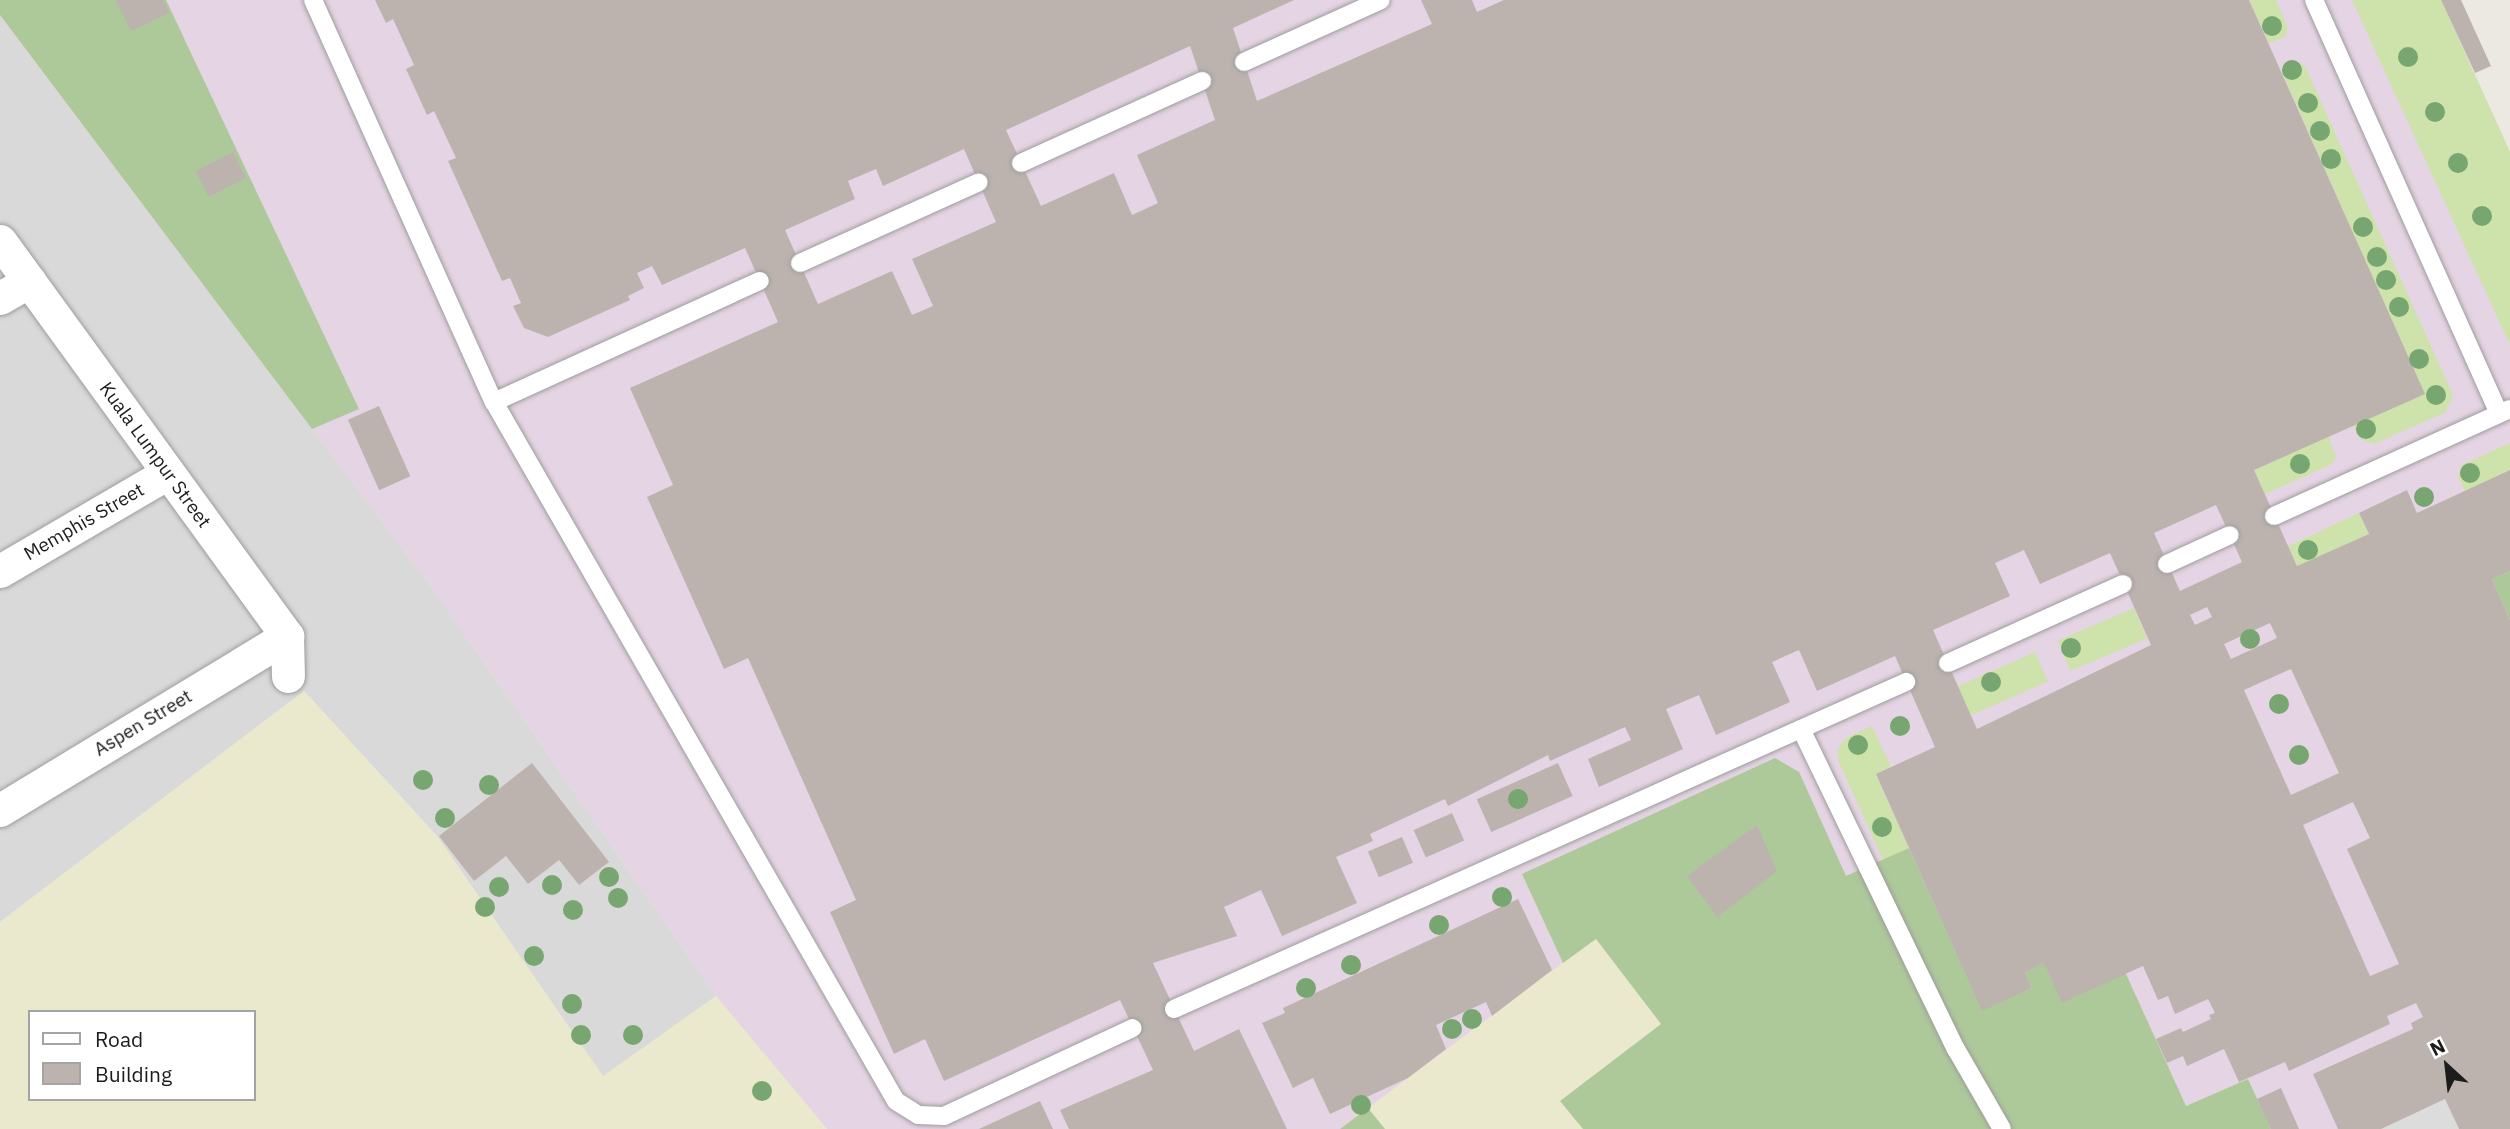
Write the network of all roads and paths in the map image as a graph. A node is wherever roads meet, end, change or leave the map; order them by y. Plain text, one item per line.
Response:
1 (313, 0) edge
2 (1381, 0) edge
3 (2314, 0) edge
4 (1244, 62) dead end
5 (1202, 81) dead end
6 (1021, 163) dead end
7 (979, 183) dead end
8 (0, 242) edge
9 (800, 263) dead end
10 (29, 281) junction
11 (760, 281) dead end
12 (0, 298) edge
13 (494, 402) junction
14 (2505, 411) edge
15 (168, 473) junction
16 (2274, 516) dead end
17 (2230, 535) dead end
18 (2167, 564) dead end
19 (0, 572) edge
20 (2123, 584) dead end
21 (287, 636) junction
22 (1948, 663) dead end
23 (288, 676) dead end
24 (1906, 682) dead end
25 (1801, 729) junction
26 (0, 810) edge
27 (1174, 1009) dead end
28 (1133, 1028) dead end
29 (2002, 1129) edge

1 - 13 lane
2 - 4 lane
3 - 14 lane
5 - 6 lane
7 - 9 lane
8 - 10 street, Kuala Lumpur Street
10 - 12 street
10 - 15 street, Kuala Lumpur Street
11 - 13 lane
13 - 28 lane
14 - 16 lane
15 - 19 street, Memphis Street
15 - 21 street, Kuala Lumpur Street
17 - 18 lane
20 - 22 lane
21 - 23 street
21 - 26 street, Aspen Street
24 - 25 lane
25 - 27 lane
25 - 29 lane

